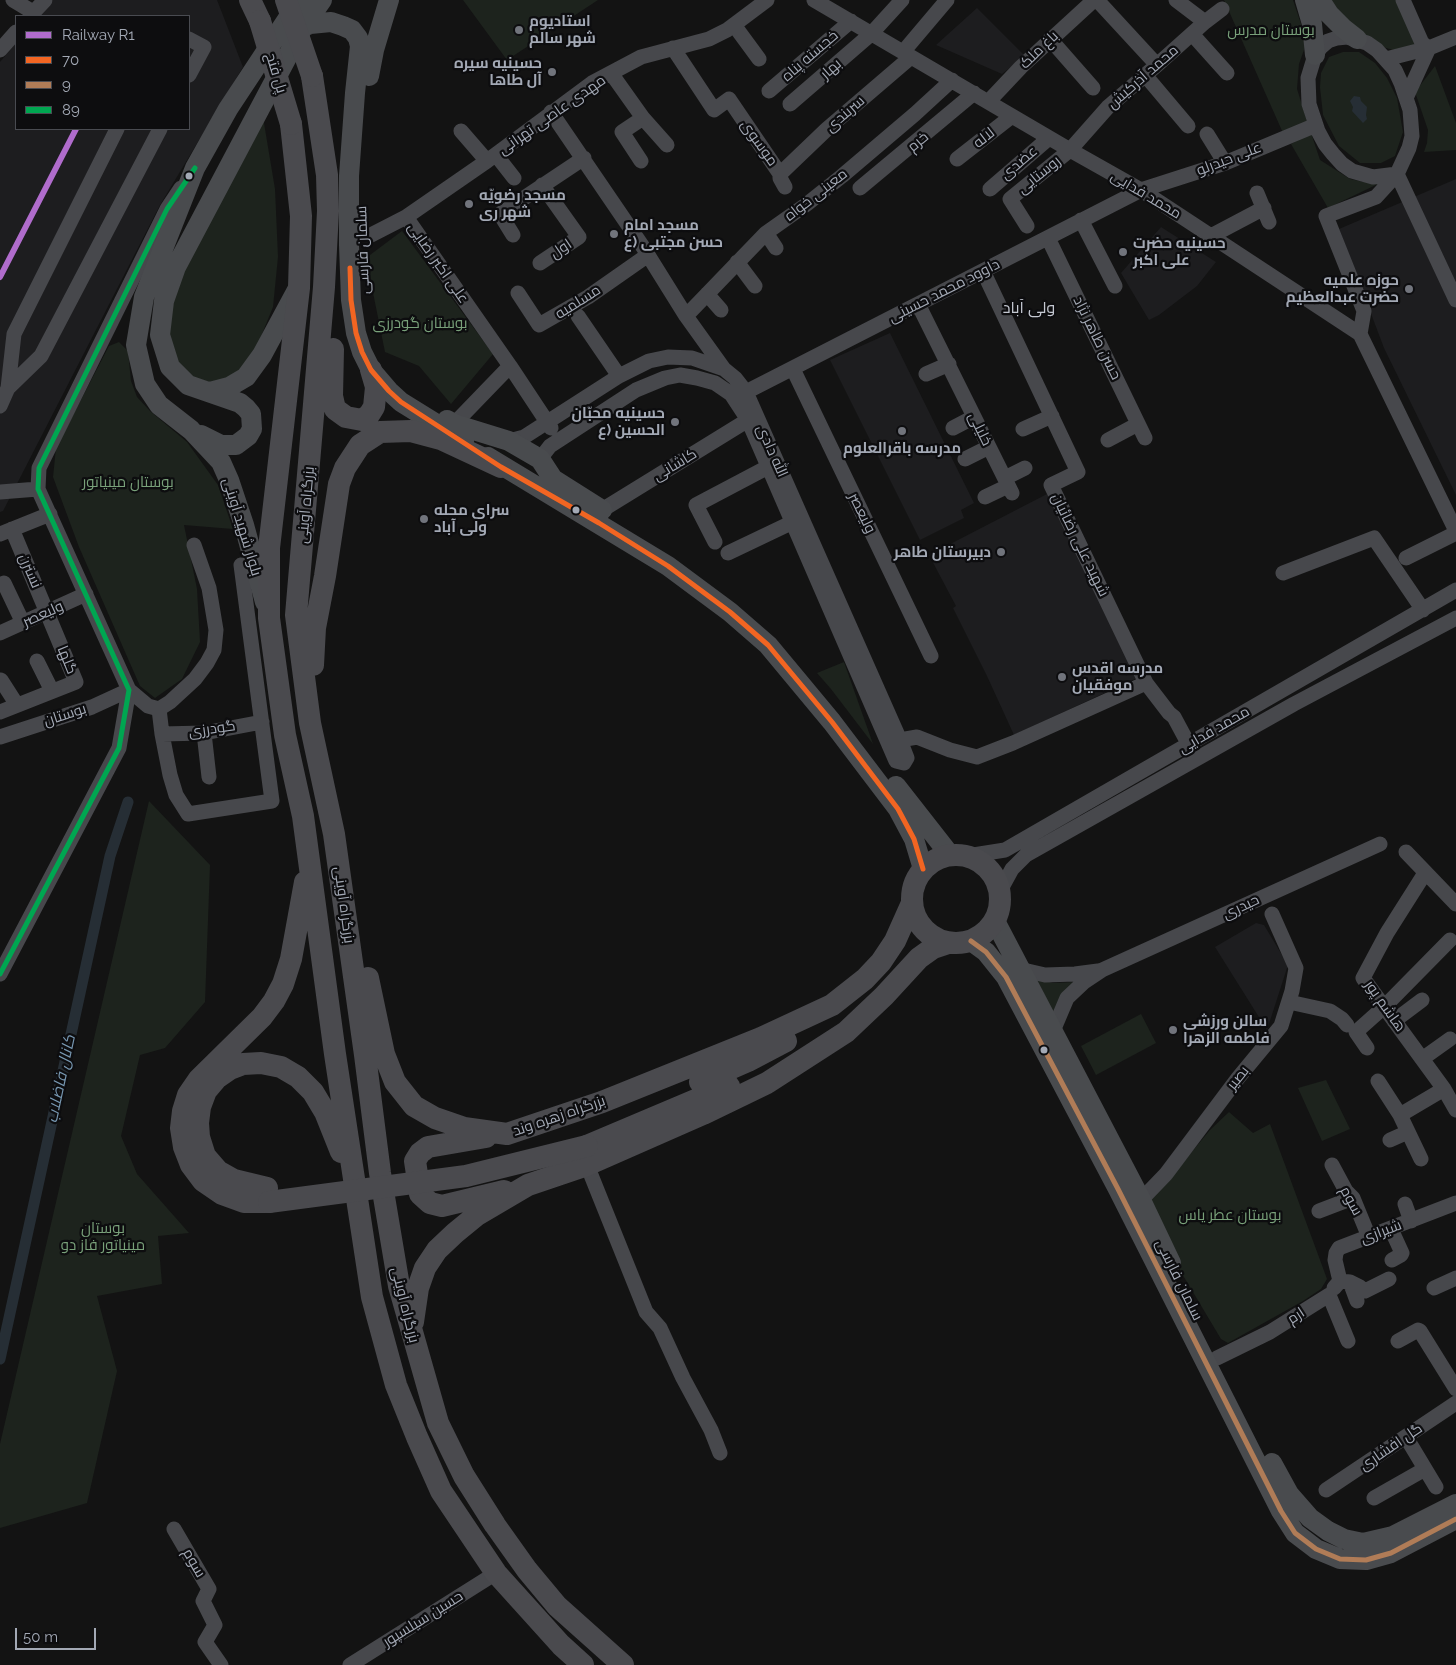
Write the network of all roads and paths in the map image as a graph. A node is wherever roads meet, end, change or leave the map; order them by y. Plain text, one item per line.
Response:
1 (12, 0) edge
2 (45, 0) edge
3 (250, 0) edge
4 (286, 0) edge
5 (300, 0) edge
6 (322, 0) edge
7 (389, 0) edge
8 (768, 0) edge
9 (814, 0) edge
10 (902, 0) edge
11 (947, 0) edge
12 (1095, 0) edge
13 (1176, 0) edge
14 (1305, 0) edge
15 (1320, 0) edge
16 (1404, 0) edge
17 (832, 4) edge
18 (1222, 9) dead end
19 (32, 14) edge
20 (851, 21) junction
21 (1205, 22) junction
22 (734, 25) junction
23 (303, 27) junction
24 (15, 33) edge
25 (871, 34) junction
26 (1192, 34) junction
27 (1456, 36) edge
28 (1050, 39) junction
29 (1357, 39) junction
30 (190, 40) edge
31 (1, 46) edge
32 (673, 48) junction
33 (1429, 48) junction
34 (907, 54) junction
35 (1315, 56) junction
36 (759, 59) dead end
37 (1386, 60) junction
38 (1157, 66) junction
39 (190, 73) edge
40 (611, 73) junction
41 (1227, 73) dead end
42 (1145, 75) junction
43 (952, 80) junction
44 (1093, 88) dead end
45 (770, 91) dead end
46 (974, 93) junction
47 (1406, 96) junction
48 (988, 102) junction
49 (790, 104) dead end
50 (551, 112) junction
51 (1012, 116) junction
52 (643, 118) junction
53 (291, 124) joint
54 (1316, 125) junction
55 (1188, 126) dead end
56 (116, 130) edge
57 (159, 130) edge
58 (461, 131) dead end
59 (1207, 134) dead end
60 (1049, 138) junction
61 (667, 145) dead end
62 (1070, 150) junction
63 (492, 158) junction
64 (584, 158) junction
65 (957, 159) dead end
66 (642, 161) dead end
67 (1224, 163) junction
68 (195, 168) junction
69 (1397, 174) junction
70 (514, 178) dead end
71 (783, 180) joint
72 (542, 185) junction
73 (860, 188) dead end
74 (990, 189) dead end
75 (1141, 190) junction
76 (1257, 193) dead end
77 (406, 217) junction
78 (1081, 220) junction
79 (1027, 226) dead end
80 (766, 233) junction
81 (371, 235) dead end
82 (513, 235) dead end
83 (1211, 236) junction
84 (1048, 238) junction
85 (776, 248) dead end
86 (648, 255) junction
87 (737, 262) junction
88 (540, 263) dead end
89 (983, 271) junction
90 (755, 286) dead end
91 (1115, 286) dead end
92 (324, 287) junction
93 (298, 288) junction
94 (518, 293) dead end
95 (707, 294) junction
96 (1456, 300) edge
97 (918, 304) junction
98 (721, 310) dead end
99 (578, 316) dead end
100 (686, 316) junction
101 (112, 321) junction
102 (139, 324) junction
103 (1360, 334) junction
104 (949, 364) junction
105 (510, 366) junction
106 (724, 369) junction
107 (793, 369) junction
108 (371, 370) junction
109 (926, 374) dead end
110 (619, 376) junction
111 (8, 388) junction
112 (740, 391) junction
113 (210, 392) junction
114 (0, 406) edge
115 (1052, 416) junction
116 (974, 417) junction
117 (748, 420) junction
118 (454, 424) junction
119 (546, 428) junction
120 (953, 428) dead end
121 (1023, 428) dead end
122 (190, 430) junction
123 (1108, 440) dead end
124 (509, 441) junction
125 (989, 447) junction
126 (545, 453) junction
127 (965, 459) dead end
128 (501, 467) junction
129 (768, 468) junction
130 (1025, 468) dead end
131 (1008, 485) junction
132 (38, 489) junction
133 (0, 492) edge
134 (985, 497) dead end
135 (602, 510) junction
136 (50, 514) junction
137 (793, 522) junction
138 (6, 531) edge
139 (1456, 532) edge
140 (715, 542) dead end
141 (194, 545) dead end
142 (728, 553) dead end
143 (1406, 558) dead end
144 (241, 565) dead end
145 (1283, 574) dead end
146 (4, 583) dead end
147 (1456, 590) edge
148 (86, 594) junction
149 (1423, 610) junction
150 (47, 612) junction
151 (269, 618) junction
152 (1456, 618) edge
153 (22, 623) junction
154 (0, 633) edge
155 (1352, 650) junction
156 (931, 656) dead end
157 (37, 661) dead end
158 (1362, 667) junction
159 (1, 680) edge
160 (1146, 683) junction
161 (129, 690) junction
162 (52, 691) junction
163 (16, 705) junction
164 (159, 709) junction
165 (0, 712) edge
166 (262, 722) junction
167 (310, 723) junction
168 (204, 732) junction
169 (162, 734) junction
170 (0, 737) edge
171 (900, 740) junction
172 (1188, 745) junction
173 (208, 777) dead end
174 (1380, 844) dead end
175 (1406, 852) dead end
176 (959, 855) junction
177 (308, 856) junction
178 (923, 869) junction
179 (1425, 873) junction
180 (342, 889) junction
181 (1000, 891) junction
182 (912, 903) junction
183 (1456, 904) edge
184 (1272, 914) dead end
185 (995, 921) junction
186 (1450, 940) dead end
187 (972, 941) junction
188 (948, 943) junction
189 (1019, 969) junction
190 (1102, 970) junction
191 (0, 974) edge
192 (1422, 1000) dead end
193 (1289, 1002) junction
194 (832, 1005) junction
195 (1384, 1007) junction
196 (1394, 1021) junction
197 (1347, 1025) dead end
198 (1053, 1031) junction
199 (1450, 1039) dead end
200 (1367, 1048) dead end
201 (1422, 1059) junction
202 (1378, 1081) dead end
203 (1452, 1100) edge
204 (1400, 1115) junction
205 (1408, 1132) junction
206 (506, 1134) junction
207 (1390, 1140) dead end
208 (585, 1148) junction
209 (1421, 1160) dead end
210 (1332, 1165) dead end
211 (354, 1182) junction
212 (528, 1185) junction
213 (268, 1195) junction
214 (1353, 1198) junction
215 (1141, 1200) junction
216 (1456, 1203) edge
217 (1405, 1204) dead end
218 (1319, 1211) dead end
219 (1411, 1221) junction
220 (1391, 1229) junction
221 (1369, 1237) junction
222 (1392, 1260) dead end
223 (1456, 1278) edge
224 (1345, 1282) junction
225 (1386, 1284) dead end
226 (1434, 1288) dead end
227 (1329, 1295) junction
228 (1358, 1301) dead end
229 (412, 1333) junction
230 (1348, 1341) dead end
231 (1398, 1342) dead end
232 (1217, 1358) junction
233 (1456, 1389) edge
234 (1456, 1403) edge
235 (1406, 1437) junction
236 (720, 1453) dead end
237 (1425, 1469) junction
238 (1436, 1487) dead end
239 (1326, 1490) dead end
240 (1374, 1498) dead end
241 (1456, 1504) edge
242 (1456, 1519) edge
243 (174, 1529) dead end
244 (496, 1573) junction
245 (221, 1665) edge
246 (350, 1665) edge
247 (583, 1665) edge
248 (623, 1665) edge

1 - 19 street
2 - 19 street
3 - 53 highway, پل فتح, bridge
4 - 92 highway, بزرگراه آوینی, bridge
5 - 68 main road, بلوار شهید آوینی
6 - 23 main road
7 - 118 main road, سلمان فارسی
8 - 22 street, مهدی عاصی تهرانی
9 - 17 street, محمد فدایی
10 - 25 street, بهار
11 - 34 street, سربندی
12 - 28 street, باغ ملک
12 - 38 street
13 - 21 street
14 - 35 main road
15 - 29 main road
16 - 33 street
17 - 20 street, محمد فدایی
18 - 21 street, محمد آذرکیش
20 - 25 street, محمد فدایی
20 - 45 street, خجسته پناه
21 - 26 street, محمد آذرکیش
22 - 32 street, مهدی عاصی تهرانی
22 - 36 street
23 - 108 main road, سلمان فارسی
23 - 113 main road
24 - 31 street
25 - 34 street, محمد فدایی
25 - 49 street, بهار
26 - 38 street, محمد آذرکیش
26 - 41 street
27 - 33 street
28 - 44 street
28 - 48 street, باغ ملک
29 - 35 street
29 - 37 street
30 - 39 street
32 - 40 street, مهدی عاصی تهرانی
32 - 71 street, موسوی
33 - 37 street
33 - 47 street
34 - 43 street, محمد فدایی
34 - 71 street, سربندی
35 - 54 street
37 - 47 street
38 - 42 street, محمد آذرکیش
40 - 50 street, مهدی عاصی تهرانی
40 - 52 street
42 - 55 street
42 - 62 street, محمد آذرکیش
43 - 46 street, محمد فدایی
43 - 80 street, معینی خواه
46 - 48 street, محمد فدایی
46 - 73 street, خرم
47 - 69 street
48 - 51 street, محمد فدایی
50 - 63 street, مهدی عاصی تهرانی
50 - 64 street
51 - 60 street, محمد فدایی
51 - 65 street, لاله
52 - 61 street
52 - 66 street
53 - 93 highway, بزرگراه آوینی
54 - 67 street, علی حیدرلو
54 - 69 street
56 - 111 street
57 - 111 street
58 - 63 street
59 - 67 street
60 - 62 street, محمد فدایی
60 - 74 street, عضدی
62 - 75 street, محمد فدایی
62 - 79 street, روستایی
63 - 70 street
63 - 77 street, مهدی عاصی تهرانی
64 - 72 street
64 - 86 street
67 - 75 street, علی حیدرلو
68 - 101 street
68 - 102 main road, بلوار شهید آوینی
69 - 96 street
69 - 103 street
72 - 82 street
72 - 88 street, اول
75 - 78 street, داوود محمد حسینی
75 - 83 street, محمد فدایی
76 - 83 street
77 - 81 street, مهدی عاصی تهرانی
77 - 105 street, علی اکبر رضایی
78 - 84 street, داوود محمد حسینی
78 - 91 street
80 - 85 street
80 - 87 street, معینی خواه
83 - 103 street, محمد فدایی
84 - 89 street, داوود محمد حسینی
84 - 123 street, حسن طاهر نژاد
86 - 94 street, مسلمیه
86 - 100 street
87 - 90 street
87 - 95 street, معینی خواه
89 - 97 street, داوود محمد حسینی
89 - 115 street, شهید علی رضائیان
92 - 108 highway
92 - 167 highway, بزرگراه آوینی
93 - 113 main road
93 - 151 highway, بزرگراه آوینی
95 - 98 street
95 - 100 street, معینی خواه
97 - 104 street, خلیلی
97 - 107 street, داوود محمد حسینی
99 - 110 street
100 - 106 street
101 - 102 street
101 - 132 street
102 - 122 main road, بلوار شهید آوینی
103 - 139 street
104 - 109 street
104 - 116 street, خلیلی
105 - 118 street
105 - 119 street, علی اکبر رضایی
106 - 110 street, الله دادی
106 - 112 street, الله دادی
107 - 112 street, داوود محمد حسینی
107 - 156 street, ولیعصر
108 - 128 main road, سلمان فارسی
110 - 119 street, الله دادی
111 - 114 street
112 - 117 street, الله دادی
112 - 126 street, الله دادی
112 - 171 street, الله دادی
113 - 122 main road
115 - 121 street
115 - 160 street, شهید علی رضائیان
116 - 120 street
116 - 125 street, خلیلی
117 - 129 street, الله دادی
117 - 135 street, کاشانی
118 - 124 main road, سلمان فارسی
119 - 124 street, الله دادی
119 - 126 street, علی اکبر رضایی
122 - 151 main road, بلوار شهید آوینی
124 - 126 main road, سلمان فارسی
125 - 127 street
125 - 131 street, خلیلی
126 - 135 main road, سلمان فارسی
128 - 167 highway
128 - 178 main road
129 - 137 street, الله دادی
129 - 140 street
130 - 131 street
131 - 134 street
132 - 133 street
132 - 136 street
135 - 176 main road, سلمان فارسی
136 - 138 street
136 - 148 street
137 - 142 street
137 - 171 street, الله دادی
138 - 150 street, نسترن
139 - 143 street
141 - 164 street
144 - 166 street
145 - 149 street
146 - 153 street
147 - 149 street, محمد فدایی
148 - 150 street, ولیعصر
148 - 161 street
149 - 155 street, محمد فدایی
150 - 153 street, ولیعصر
150 - 162 street, گلها
151 - 177 highway, بزرگراه آوینی
152 - 158 street, محمد فدایی
153 - 154 street, ولیعصر
155 - 158 street
155 - 172 street, محمد فدایی
157 - 162 street, گلها
158 - 181 street, محمد فدایی
159 - 163 street
160 - 171 street
160 - 172 street, شهید علی رضائیان
161 - 164 street
161 - 170 street, بوستان
161 - 191 street
162 - 163 street
163 - 165 street
164 - 169 street
166 - 168 street, گودرزی
166 - 169 street
167 - 180 highway, بزرگراه آوینی
168 - 169 street, گودرزی
168 - 173 street
172 - 176 street, محمد فدایی
174 - 190 street, حیدری
175 - 179 street
176 - 178 highway
176 - 181 highway
177 - 211 highway, بزرگراه آوینی
177 - 213 highway
178 - 182 highway
179 - 183 street
179 - 195 street, هاشم پور
180 - 206 highway, بزرگراه زهره وند
180 - 229 highway, بزرگراه آوینی
181 - 185 highway
182 - 188 highway
182 - 194 highway, بزرگراه زهره وند
184 - 193 street, بصیر
185 - 187 highway
185 - 189 main road, سلمان فارسی
186 - 195 street
187 - 188 highway
187 - 242 main road, سلمان فارسی
188 - 208 highway, بزرگراه زهره وند
189 - 190 street
189 - 198 main road, سلمان فارسی
190 - 198 street
192 - 196 street
193 - 197 street
193 - 215 street, بصیر
194 - 206 highway, بزرگراه زهره وند
194 - 208 highway, بزرگراه زهره وند
195 - 196 street, هاشم پور
195 - 200 street
196 - 201 street, هاشم پور
198 - 215 main road, سلمان فارسی
199 - 201 street
201 - 203 street, هاشم پور
202 - 204 street
203 - 204 street
204 - 205 street
205 - 207 street
205 - 209 street
206 - 212 highway
208 - 212 highway, بزرگراه زهره وند
208 - 213 highway, بزرگراه زهره وند, bridge
208 - 236 street
210 - 214 street, سوم
211 - 213 highway
211 - 244 highway, بزرگراه آوینی
212 - 229 highway, بزرگراه زهره وند
214 - 218 street
214 - 221 street, سوم
215 - 232 main road, سلمان فارسی
216 - 219 street, شیرازی
217 - 219 street
219 - 220 street, شیرازی
220 - 221 street, شیرازی
220 - 222 street
221 - 224 street, شیرازی
223 - 226 street
224 - 225 street
224 - 227 street, ارم
224 - 228 street
227 - 230 street
227 - 232 street, ارم
229 - 248 highway, بزرگراه آوینی
231 - 233 street
232 - 241 main road, سلمان فارسی
234 - 235 street, گل افشاری
235 - 237 street
235 - 239 street, گل افشاری
237 - 238 street
237 - 240 street
243 - 245 street, سوم
244 - 246 street, حسین سیلسپور
244 - 247 highway, بزرگراه آوینی

